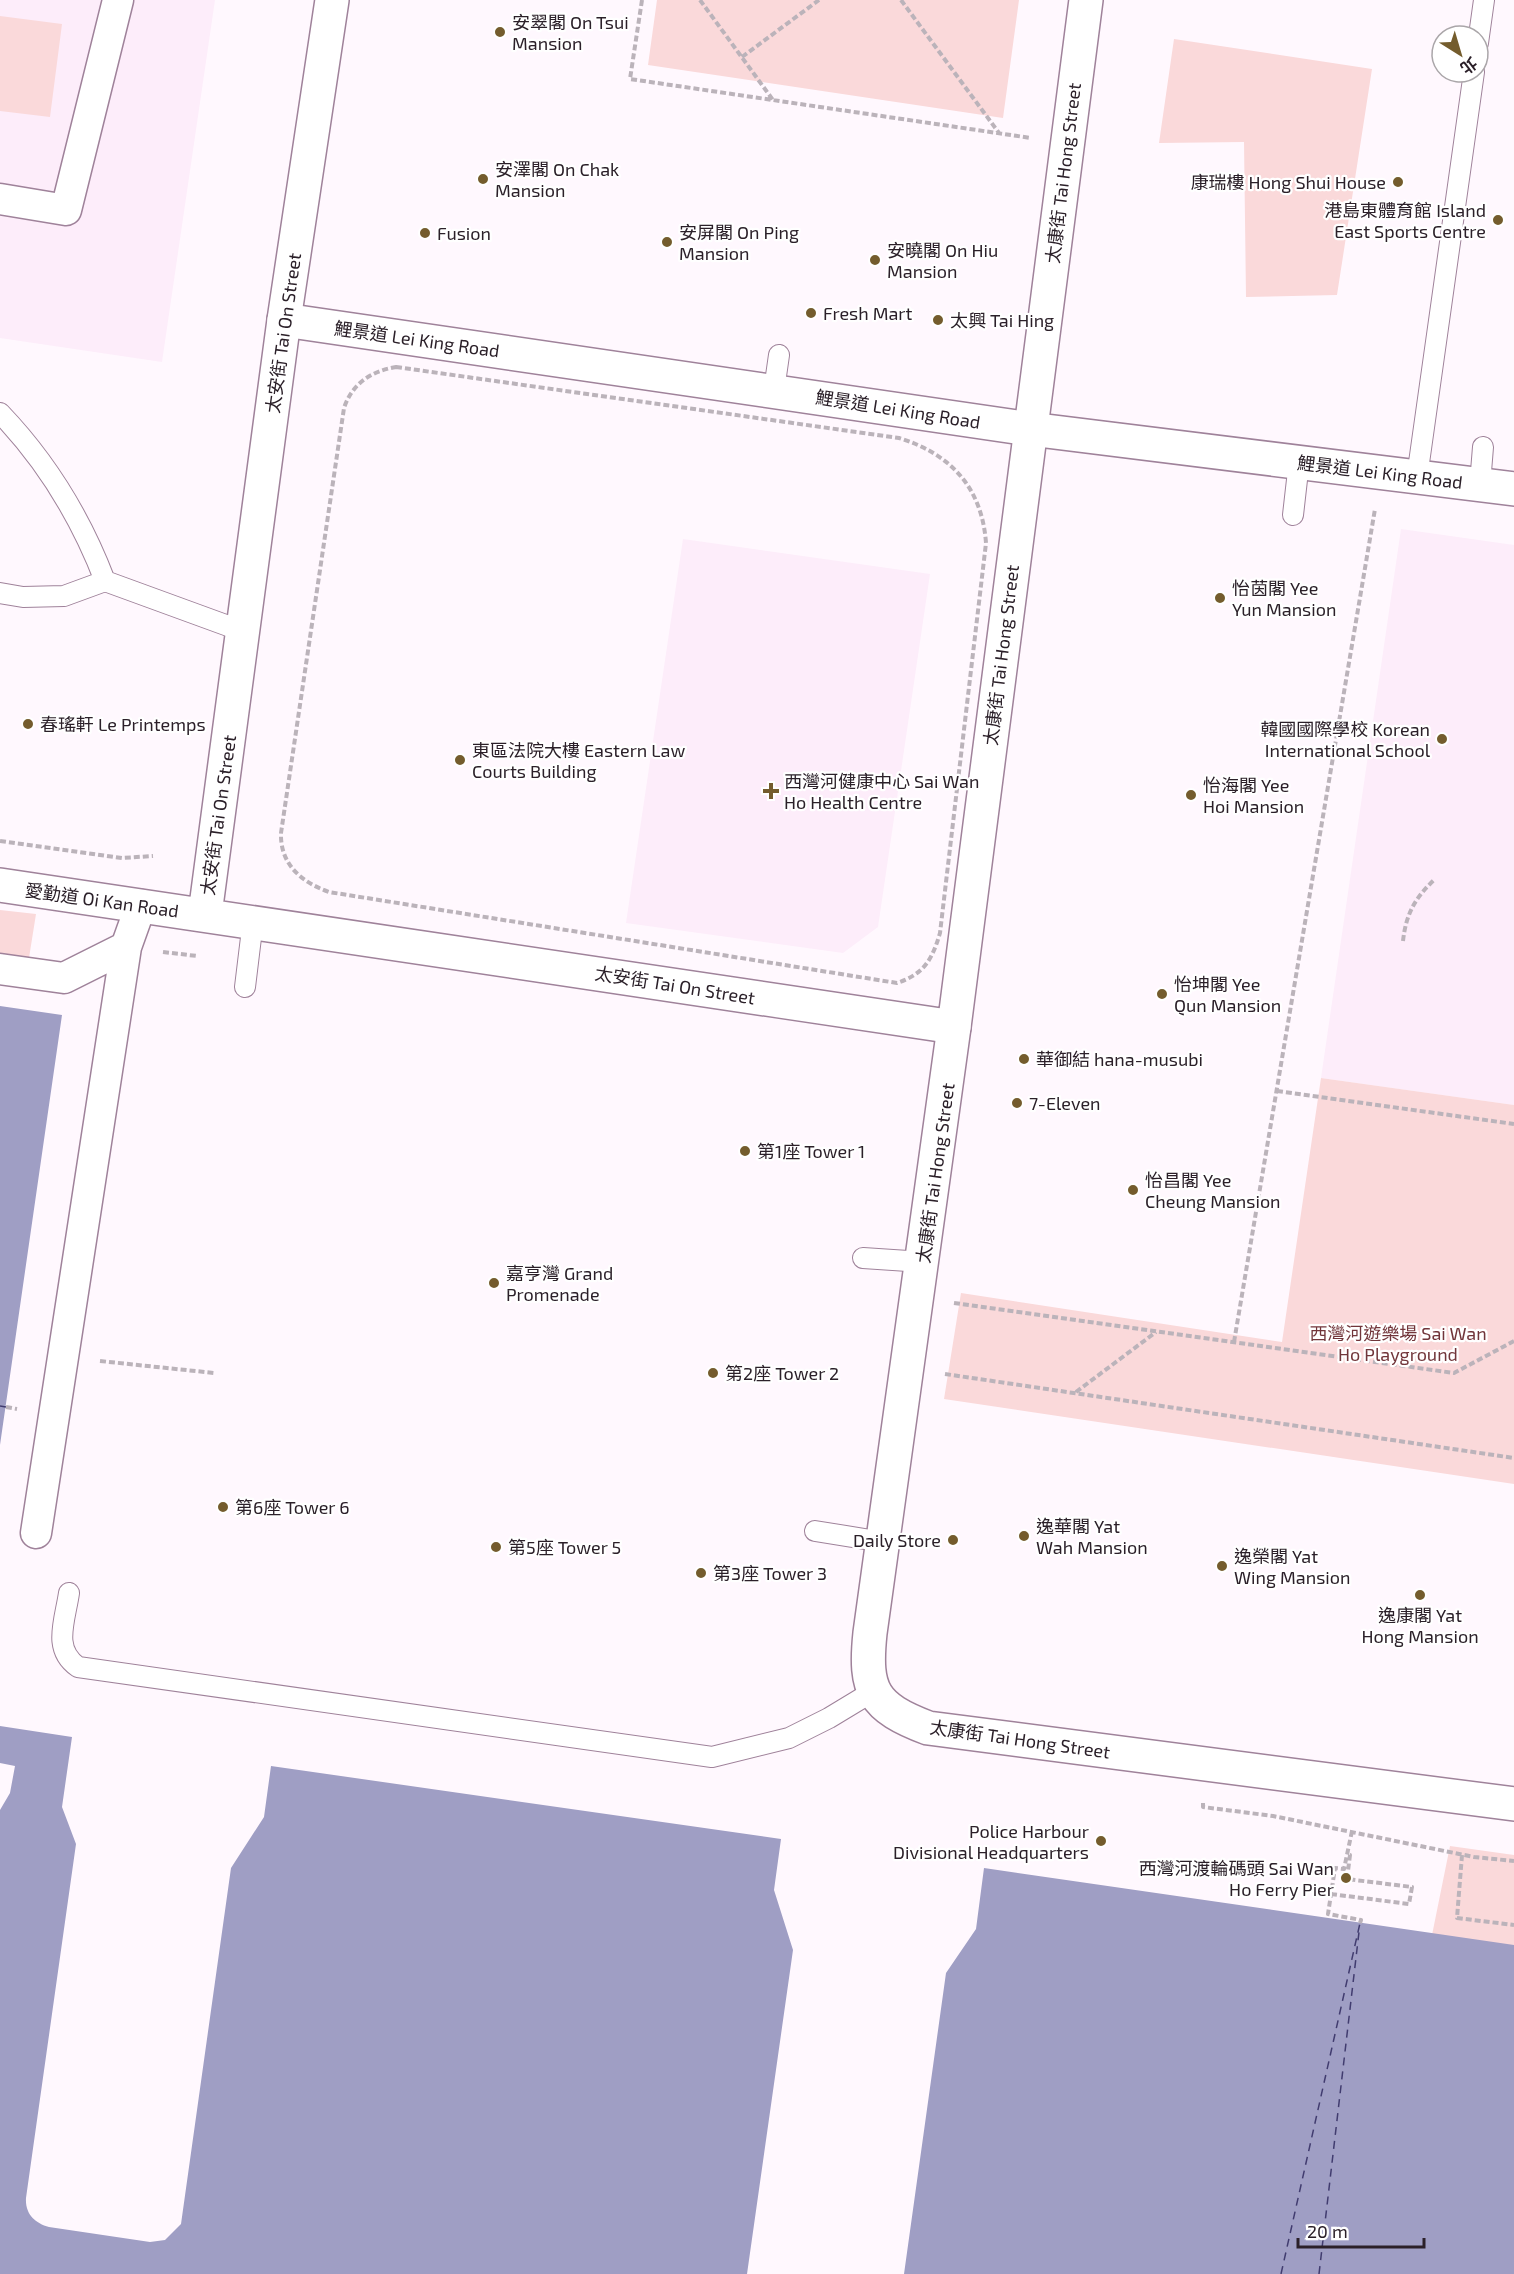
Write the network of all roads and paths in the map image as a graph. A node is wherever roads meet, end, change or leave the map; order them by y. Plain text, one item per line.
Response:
1 (118, 0) edge
2 (332, 0) edge
3 (642, 0) edge
4 (700, 0) edge
5 (819, 0) edge
6 (901, 0) edge
7 (1086, 0) edge
8 (1484, 0) edge
9 (1481, 24) edge
10 (742, 57) junction
11 (1472, 84) edge
12 (773, 100) junction
13 (1000, 134) junction
14 (1040, 140) dead end
15 (0, 199) edge
16 (284, 320) junction
17 (779, 355) dead end
18 (774, 390) junction
19 (0, 413) edge
20 (1030, 429) junction
21 (1483, 447) dead end
22 (1299, 462) junction
23 (1417, 477) junction
24 (1480, 484) junction
25 (1514, 489) edge
26 (1376, 502) dead end
27 (1293, 515) dead end
28 (986, 543) joint
29 (105, 581) junction
30 (0, 593) edge
31 (242, 631) junction
32 (0, 841) edge
33 (153, 856) dead end
34 (1434, 880) dead end
35 (0, 885) edge
36 (141, 905) junction
37 (205, 914) junction
38 (254, 921) junction
39 (1403, 941) dead end
40 (126, 947) junction
41 (248, 963) junction
42 (0, 969) edge
43 (245, 987) dead end
44 (954, 1027) junction
45 (1276, 1091) junction
46 (1514, 1125) edge
47 (863, 1258) dead end
48 (923, 1262) junction
49 (948, 1302) dead end
50 (1157, 1331) junction
51 (1514, 1341) edge
52 (1234, 1342) junction
53 (64, 1357) junction
54 (937, 1372) dead end
55 (214, 1373) dead end
56 (1075, 1393) junction
57 (1514, 1458) edge
58 (815, 1531) dead end
59 (36, 1533) dead end
60 (883, 1542) junction
61 (69, 1593) dead end
62 (872, 1692) junction
63 (1514, 1804) edge
64 (1213, 1807) dead end
65 (1352, 1831) junction
66 (1347, 1854) junction
67 (1462, 1854) junction
68 (1514, 1862) edge
69 (1331, 1894) junction
70 (1360, 1923) dead end
71 (1514, 1925) edge

1 - 15 street
2 - 16 street, 太安街 Tai On Street
3 - 12 path
4 - 10 path
5 - 10 path
6 - 13 path
7 - 20 street, 太康街 Tai Hong Street
8 - 9 lane
10 - 12 path
11 - 23 lane
12 - 13 path
13 - 14 path
16 - 18 street, 鯉景道 Lei King Road
16 - 31 street, 太安街 Tai On Street
17 - 18 lane
18 - 20 street, 鯉景道 Lei King Road
19 - 29 lane
20 - 22 street, 鯉景道 Lei King Road
20 - 44 street, 太康街 Tai Hong Street
21 - 24 lane
22 - 23 street, 鯉景道 Lei King Road
22 - 27 lane
23 - 24 street, 鯉景道 Lei King Road
24 - 25 street, 鯉景道 Lei King Road
26 - 45 path
28 - 28 path
29 - 30 lane
29 - 31 lane
31 - 37 street, 太安街 Tai On Street
32 - 33 path
34 - 39 path
35 - 36 street, 愛勤道 Oi Kan Road
36 - 37 street, 愛勤道 Oi Kan Road
36 - 40 street
37 - 38 street, 太安街 Tai On Street
38 - 41 lane
38 - 44 street, 太安街 Tai On Street
40 - 41 path
40 - 42 street
40 - 53 street
41 - 43 lane
44 - 48 street, 太康街 Tai Hong Street
45 - 46 path
45 - 52 path
47 - 48 lane
48 - 60 street, 太康街 Tai Hong Street
49 - 50 path
50 - 52 path
50 - 56 path
51 - 52 path
53 - 55 path
53 - 59 street
54 - 56 path
56 - 57 path
58 - 60 lane
60 - 62 street, 太康街 Tai Hong Street
61 - 62 lane
62 - 63 street, 太康街 Tai Hong Street
64 - 65 path
65 - 66 path
65 - 67 path
66 - 69 path
66 - 69 path
67 - 68 path
67 - 71 path
69 - 70 path

